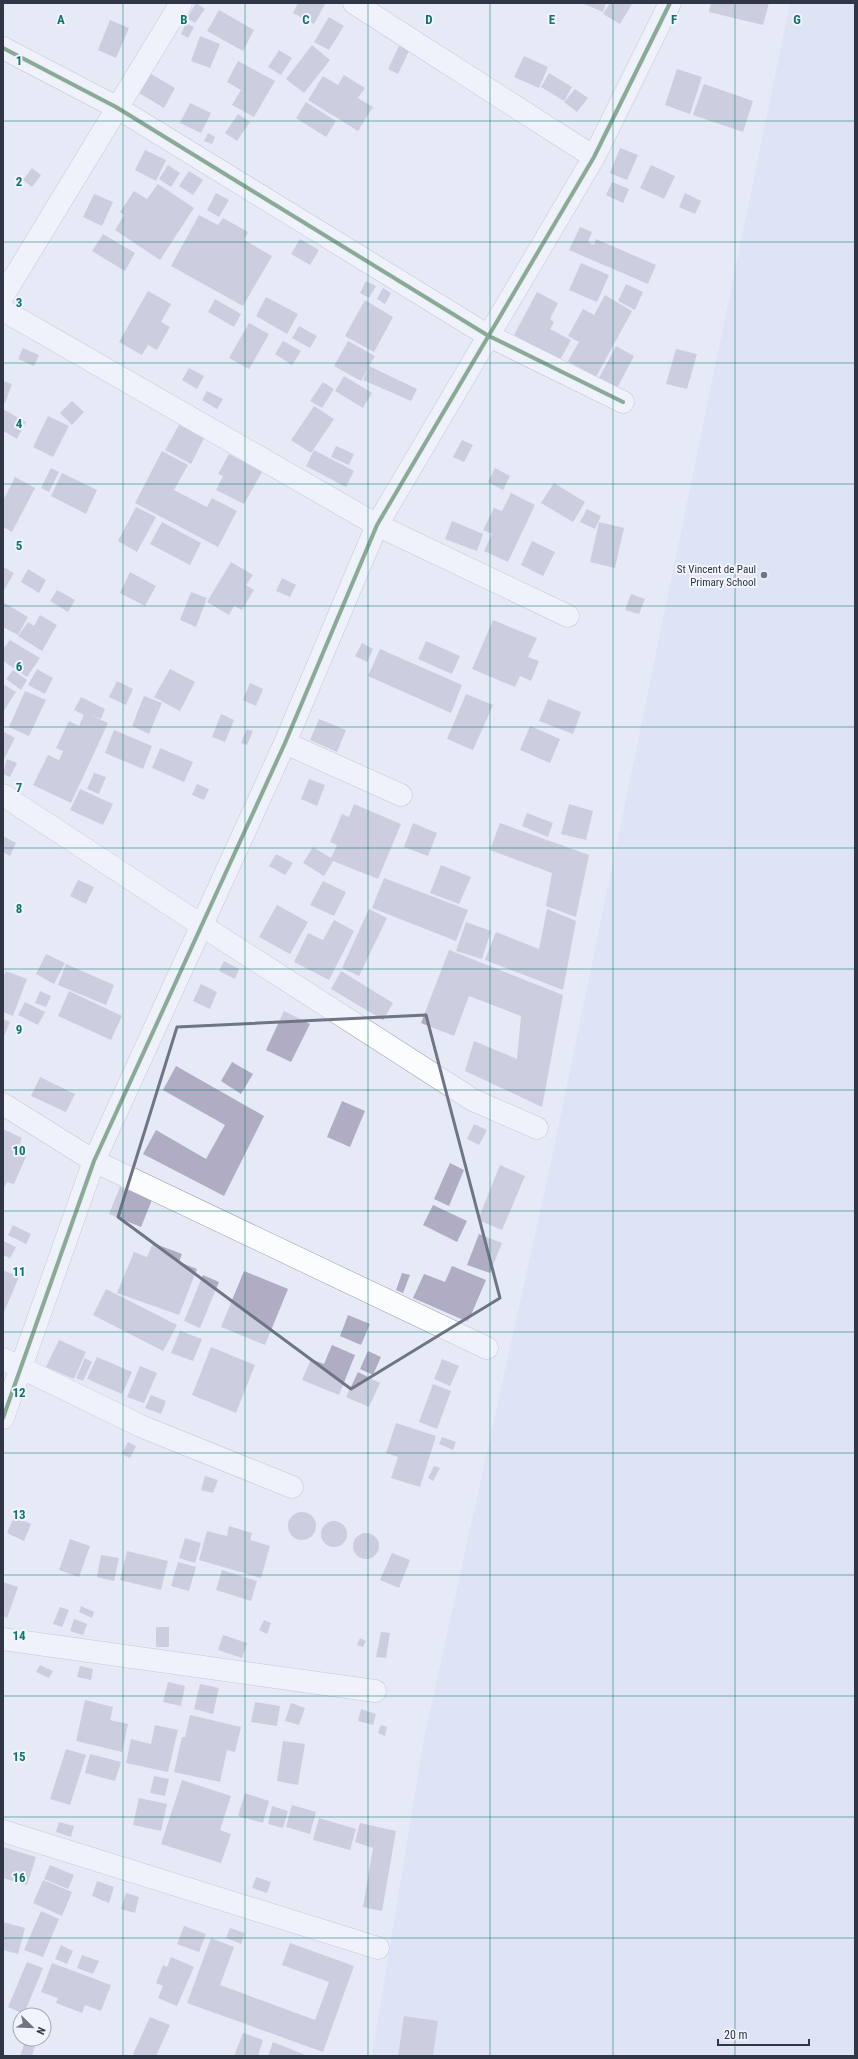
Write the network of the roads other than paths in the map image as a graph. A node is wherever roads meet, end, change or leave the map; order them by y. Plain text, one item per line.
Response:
1 (181, 3) edge
2 (354, 3) edge
3 (670, 3) edge
4 (3, 48) edge
5 (116, 107) junction
6 (594, 157) junction
7 (3, 296) edge
8 (3, 310) edge
9 (487, 335) junction
10 (623, 402) dead end
11 (377, 524) junction
12 (568, 616) dead end
13 (285, 743) junction
14 (3, 795) edge
15 (401, 795) dead end
16 (201, 925) junction
17 (3, 1104) edge
18 (537, 1128) dead end
19 (94, 1161) junction
20 (487, 1348) dead end
21 (12, 1364) edge
22 (3, 1418) edge
23 (292, 1487) dead end
24 (3, 1639) edge
25 (375, 1690) dead end
26 (3, 1831) edge
27 (378, 1948) dead end

1 - 5 street
2 - 6 street
3 - 6 street
4 - 5 street
5 - 7 street
5 - 9 street
6 - 9 street
8 - 11 street
9 - 10 street
9 - 11 street
11 - 12 street
11 - 13 street
13 - 15 street
13 - 16 street
14 - 16 street
16 - 18 street
16 - 19 street
17 - 19 street
19 - 20 street
19 - 21 street
21 - 22 street
21 - 23 street
24 - 25 street
26 - 27 street

